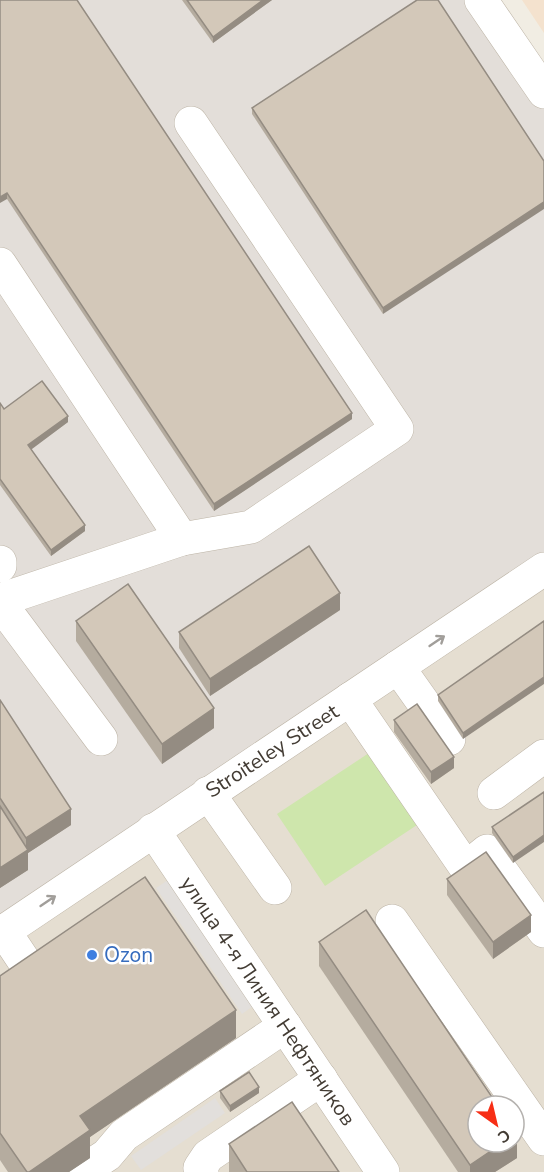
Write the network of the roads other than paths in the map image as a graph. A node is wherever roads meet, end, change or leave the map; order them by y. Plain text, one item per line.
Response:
1 (481, 0) edge
2 (544, 92) edge
3 (191, 123) dead end
4 (0, 264) edge
5 (182, 539) junction
6 (544, 569) edge
7 (0, 601) edge
8 (398, 667) junction
9 (350, 699) junction
10 (101, 739) dead end
11 (448, 739) dead end
12 (544, 756) edge
13 (208, 793) junction
14 (494, 793) dead end
15 (153, 830) junction
16 (275, 888) dead end
17 (392, 921) dead end
18 (544, 931) edge
19 (2, 933) edge
20 (36, 979) edge
21 (285, 1026) junction
22 (321, 1079) junction
23 (544, 1139) edge
24 (81, 1172) edge
25 (202, 1172) edge
26 (383, 1172) edge

1 - 2 street
3 - 5 street
4 - 5 street
5 - 7 street
8 -> 6 street, Stroiteley Street
7 - 10 street
8 - 9 street, Stroiteley Street
8 - 11 street
9 - 13 street, Stroiteley Street
9 - 18 street
12 - 14 street
13 - 15 street, Stroiteley Street
13 - 16 street
19 -> 15 street, Stroiteley Street
15 - 21 street, улица 4-я Линия Нефтяников
17 - 23 street
19 - 20 street
21 - 22 street, улица 4-я Линия Нефтяников
21 - 24 street
22 - 25 street
22 - 26 street, улица 4-я Линия Нефтяников

